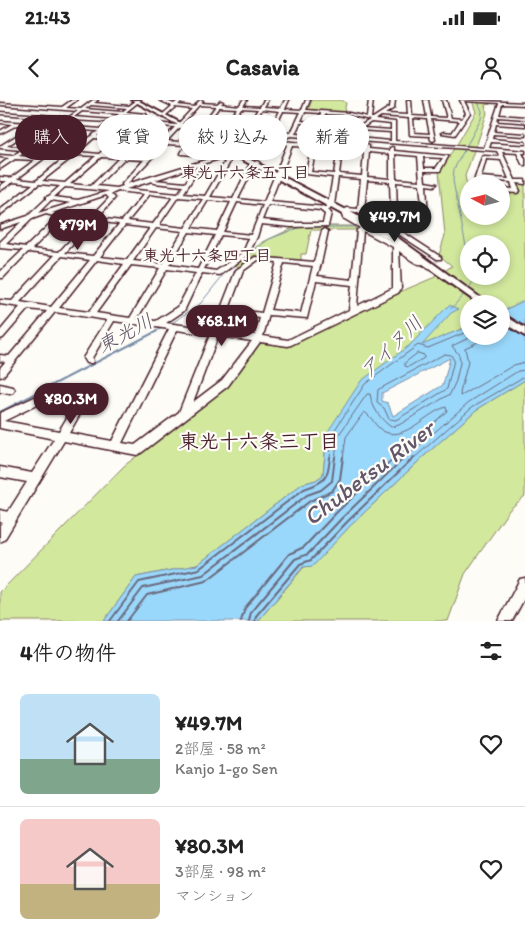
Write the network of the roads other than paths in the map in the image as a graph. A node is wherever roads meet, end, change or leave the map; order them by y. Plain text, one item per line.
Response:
1 (10, 100) edge
2 (37, 100) edge
3 (55, 100) edge
4 (75, 100) edge
5 (96, 100) edge
6 (108, 100) edge
7 (161, 100) edge
8 (181, 100) edge
9 (223, 100) edge
10 (245, 100) edge
11 (266, 100) edge
12 (287, 100) edge
13 (308, 100) edge
14 (371, 100) edge
15 (394, 100) edge
16 (409, 100) edge
17 (426, 100) edge
18 (444, 100) edge
19 (464, 100) edge
20 (137, 101) edge
21 (474, 101) edge
22 (482, 101) edge
23 (501, 102) junction
24 (90, 104) junction
25 (523, 104) edge
26 (1, 105) edge
27 (197, 105) edge
28 (26, 106) junction
29 (109, 106) junction
30 (175, 106) junction
31 (43, 107) junction
32 (130, 107) junction
33 (240, 107) junction
34 (217, 108) junction
35 (260, 108) junction
36 (62, 109) junction
37 (82, 110) junction
38 (282, 110) junction
39 (303, 111) junction
40 (499, 111) junction
41 (525, 111) edge
42 (0, 113) edge
43 (123, 113) junction
44 (323, 113) joint
45 (30, 115) joint
46 (75, 115) edge
47 (120, 115) edge
48 (146, 115) dead end
49 (164, 115) joint
50 (188, 115) edge
51 (211, 115) edge
52 (234, 115) edge
53 (256, 115) edge
54 (279, 115) edge
55 (302, 115) edge
56 (380, 115) junction
57 (498, 116) junction
58 (411, 117) junction
59 (430, 118) junction
60 (525, 118) edge
61 (441, 119) junction
62 (370, 120) junction
63 (449, 120) junction
64 (463, 120) junction
65 (0, 122) edge
66 (15, 123) edge
67 (496, 123) junction
68 (15, 124) edge
69 (514, 124) junction
70 (525, 124) edge
71 (179, 126) edge
72 (297, 126) edge
73 (369, 130) edge
74 (393, 131) junction
75 (0, 133) edge
76 (444, 133) junction
77 (492, 133) junction
78 (97, 134) edge
79 (287, 134) edge
80 (293, 134) junction
81 (297, 134) edge
82 (170, 135) edge
83 (432, 135) junction
84 (523, 135) edge
85 (287, 136) edge
86 (93, 137) junction
87 (97, 137) edge
88 (15, 138) edge
89 (369, 140) edge
90 (489, 140) junction
91 (87, 142) edge
92 (392, 142) junction
93 (287, 143) edge
94 (525, 143) edge
95 (290, 144) junction
96 (297, 145) edge
97 (434, 145) junction
98 (446, 146) junction
99 (1, 147) edge
100 (15, 148) edge
101 (486, 149) junction
102 (369, 150) edge
103 (499, 150) junction
104 (518, 151) junction
105 (392, 152) junction
106 (525, 152) edge
107 (420, 155) junction
108 (0, 156) edge
109 (14, 157) joint
110 (97, 158) edge
111 (502, 159) junction
112 (37, 160) edge
113 (64, 160) edge
114 (120, 160) edge
115 (147, 160) edge
116 (205, 160) edge
117 (215, 160) edge
118 (225, 160) edge
119 (247, 160) edge
120 (311, 160) edge
121 (339, 160) edge
122 (366, 160) edge
123 (208, 162) junction
124 (255, 164) junction
125 (525, 164) edge
126 (200, 165) junction
127 (0, 167) edge
128 (421, 169) junction
129 (480, 175) edge
130 (278, 176) junction
131 (336, 176) junction
132 (365, 178) junction
133 (0, 179) edge
134 (12, 180) junction
135 (150, 181) junction
136 (393, 181) junction
137 (512, 181) junction
138 (37, 182) junction
139 (525, 182) edge
140 (423, 183) junction
141 (434, 184) dead end
142 (65, 185) junction
143 (186, 185) junction
144 (129, 187) junction
145 (92, 188) junction
146 (0, 189) edge
147 (119, 190) junction
148 (510, 191) edge
149 (148, 193) junction
150 (108, 194) junction
151 (177, 196) junction
152 (48, 198) junction
153 (206, 199) junction
154 (82, 202) junction
155 (236, 202) junction
156 (331, 204) junction
157 (266, 205) junction
158 (3, 207) edge
159 (323, 210) junction
160 (346, 211) junction
161 (0, 212) edge
162 (361, 212) junction
163 (48, 213) junction
164 (394, 215) junction
165 (62, 216) junction
166 (26, 219) junction
167 (92, 220) junction
168 (259, 222) junction
169 (123, 223) junction
170 (155, 226) junction
171 (0, 228) edge
172 (365, 228) junction
173 (187, 230) junction
174 (325, 231) dead end
175 (219, 233) junction
176 (254, 237) junction
177 (0, 246) edge
178 (396, 246) junction
179 (27, 249) junction
180 (60, 254) junction
181 (438, 258) dead end
182 (94, 259) junction
183 (280, 260) junction
184 (128, 263) junction
185 (422, 263) dead end
186 (318, 264) junction
187 (164, 267) junction
188 (445, 271) junction
189 (200, 272) junction
190 (0, 276) edge
191 (313, 278) junction
192 (355, 283) junction
193 (474, 295) edge
194 (481, 295) edge
195 (1, 303) edge
196 (14, 304) junction
197 (26, 306) junction
198 (52, 310) junction
199 (224, 310) junction
200 (353, 311) junction
201 (265, 314) junction
202 (91, 315) junction
203 (510, 315) edge
204 (112, 318) junction
205 (132, 321) junction
206 (510, 322) edge
207 (166, 326) junction
208 (525, 326) edge
209 (215, 332) junction
210 (525, 333) edge
211 (0, 336) edge
212 (258, 339) junction
213 (0, 358) edge
214 (11, 360) junction
215 (89, 361) dead end
216 (0, 374) edge
217 (184, 413) junction
218 (0, 418) edge
219 (0, 424) edge
220 (61, 436) junction
221 (115, 446) junction
222 (0, 472) edge
223 (35, 478) junction
224 (5, 517) edge
225 (0, 536) edge
226 (525, 584) edge
227 (510, 619) edge

1 - 26 street
2 - 28 street
3 - 31 street
4 - 36 street
5 - 24 street
6 - 29 street
7 - 30 street
8 - 30 street
9 - 34 street
10 - 33 street
11 - 35 street
12 - 38 street
13 - 39 street
14 - 62 street
15 - 56 street
16 - 58 street
17 - 59 street
18 - 63 street
19 - 21 street
19 - 64 street
20 - 32 street
20 - 49 main road
21 - 22 street
22 - 23 street
23 - 25 street
23 - 40 street
24 - 29 street
24 - 37 street
25 - 41 street
26 - 28 street
27 - 30 street
27 - 34 street
27 - 50 street
28 - 31 street
29 - 32 street
30 - 49 street
31 - 36 street
31 - 45 street
32 - 43 street
33 - 34 street
33 - 35 street
33 - 52 street
34 - 51 street
35 - 38 street
35 - 53 street
36 - 37 street
37 - 43 street
37 - 46 street
38 - 39 street
38 - 54 street
39 - 44 street
39 - 55 street
40 - 41 street
40 - 57 street
42 - 45 street
43 - 47 street
43 - 48 street
44 - 62 street
56 - 58 street
56 - 62 street
57 - 60 street
57 - 67 street
58 - 59 street
58 - 83 street
59 - 61 street
59 - 83 street
61 - 63 street
61 - 76 street
62 - 74 street
63 - 64 street
64 - 76 street
65 - 66 street
67 - 69 street
67 - 77 street
68 - 75 street
69 - 70 street
69 - 84 street
71 - 82 street
72 - 80 street
73 - 74 street
74 - 92 street
76 - 98 street
77 - 84 street
77 - 90 street
78 - 86 street
79 - 80 street
80 - 81 street
80 - 85 street
83 - 97 street
86 - 87 street
86 - 91 street
88 - 99 street
89 - 92 street
90 - 94 street
90 - 101 street
92 - 97 street
92 - 105 street
93 - 95 street
95 - 96 street
95 - 130 street
97 - 98 street
98 - 101 street
99 - 100 street
101 - 103 street
102 - 105 street
103 - 104 street
103 - 111 street
104 - 106 street
104 - 125 street
105 - 107 street
105 - 136 street
107 - 128 street
107 - 128 street
108 - 109 street
109 - 127 street
110 - 142 street
111 - 129 street
111 - 137 street
112 - 134 street
113 - 138 street
114 - 145 street
115 - 144 street
116 - 123 street
117 - 123 street
118 - 153 street
119 - 124 main road
120 - 131 street
121 - 131 street
122 - 132 street
123 - 126 street
124 - 130 main road
124 - 155 street
126 - 135 street
126 - 143 street
128 - 140 street
130 - 156 main road
130 - 157 street
131 - 132 street
131 - 156 street
132 - 136 street
132 - 162 street
133 - 134 street
134 - 138 street
134 - 146 street
135 - 143 street
135 - 144 street
136 - 140 street
136 - 164 street
137 - 139 street
137 - 148 street
138 - 142 street
138 - 158 street
140 - 141 street
140 - 164 street
142 - 145 street
142 - 152 street
143 - 151 street
144 - 147 street
145 - 147 street
147 - 149 street
147 - 150 street
149 - 151 street
149 - 169 street
150 - 154 street
150 - 167 street
151 - 153 street
151 - 170 street
152 - 154 street
152 - 166 street
153 - 155 street
153 - 173 street
154 - 163 street
155 - 157 street
155 - 175 street
156 - 159 street
156 - 160 main road
157 - 159 street
157 - 168 street
158 - 161 street
159 - 168 street
160 - 162 street
160 - 172 street
160 - 188 main road
162 - 164 street
162 - 181 street
163 - 165 street
163 - 166 street
165 - 167 street
165 - 179 street
166 - 171 street
166 - 177 street
167 - 169 street
167 - 180 street
168 - 176 street
169 - 170 street
169 - 182 street
170 - 173 street
170 - 184 street
172 - 178 street
172 - 192 street
173 - 175 street
173 - 187 street
174 - 186 street
175 - 176 street
175 - 189 street
176 - 189 street
177 - 179 street
178 - 185 street
178 - 200 street
179 - 180 street
179 - 190 street
180 - 182 street
180 - 196 street
182 - 184 street
182 - 198 street
183 - 186 street
183 - 199 street
183 - 201 street
184 - 187 street
184 - 202 street
186 - 191 street
187 - 189 street
187 - 205 street
188 - 193 main road
188 - 194 main road
189 - 207 street
191 - 192 street
191 - 201 street
192 - 200 street
195 - 196 street
196 - 197 street
197 - 198 street
197 - 211 street
198 - 202 street
198 - 214 street
199 - 201 street
199 - 209 street
200 - 212 street
201 - 212 street
202 - 204 street
203 - 208 main road
204 - 205 street
204 - 215 street
205 - 207 street
206 - 210 main road
207 - 209 street
207 - 221 street
209 - 212 street
209 - 217 street
212 - 217 street
213 - 214 street
214 - 216 street
217 - 221 street
218 - 220 street
219 - 220 street
220 - 221 street
220 - 223 street
222 - 223 street
223 - 224 street
224 - 225 street
226 - 227 street

